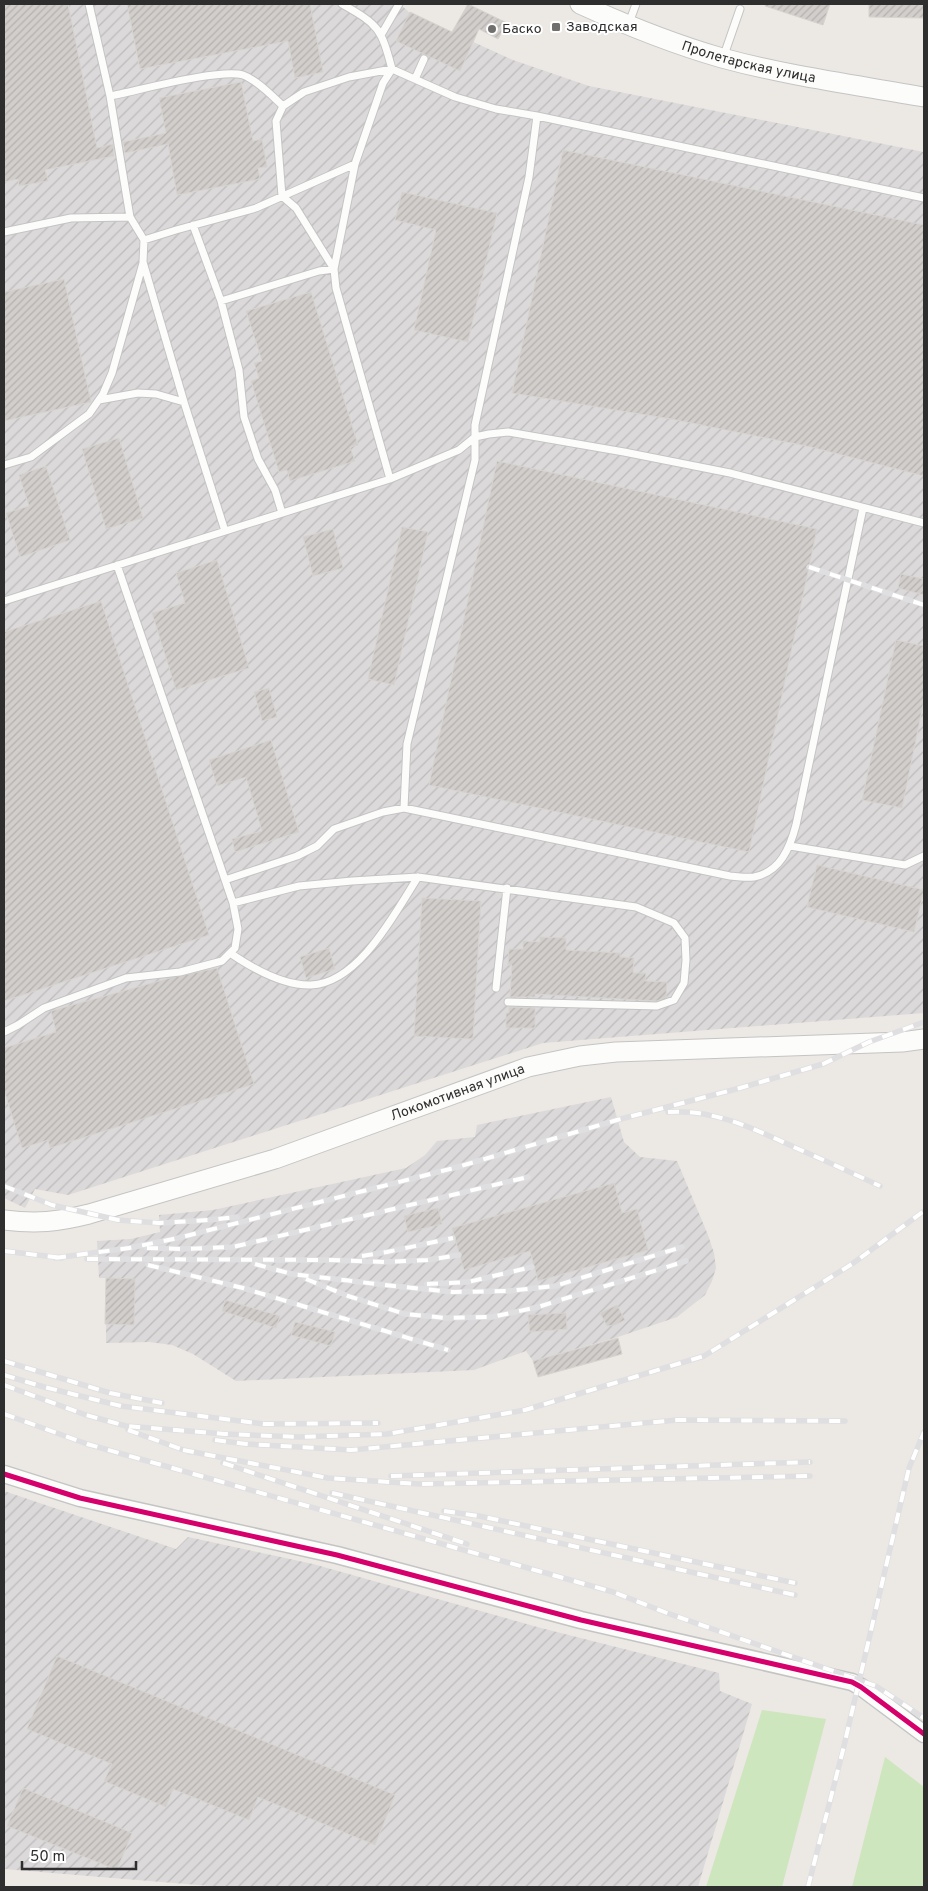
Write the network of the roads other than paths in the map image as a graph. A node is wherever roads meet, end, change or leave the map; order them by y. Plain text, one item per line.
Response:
1 (89, 4) edge
2 (342, 4) edge
3 (399, 4) edge
4 (580, 4) edge
5 (636, 4) edge
6 (740, 9) dead end
7 (627, 25) junction
8 (381, 35) junction
9 (723, 58) junction
10 (424, 59) dead end
11 (392, 69) junction
12 (415, 78) junction
13 (110, 96) junction
14 (924, 97) edge
15 (283, 106) junction
16 (537, 116) junction
17 (355, 164) junction
18 (282, 196) junction
19 (924, 198) edge
20 (130, 217) junction
21 (194, 225) junction
22 (4, 232) edge
23 (144, 240) junction
24 (143, 262) junction
25 (334, 269) junction
26 (221, 301) junction
27 (99, 400) junction
28 (184, 402) junction
29 (475, 437) junction
30 (4, 465) edge
31 (390, 478) junction
32 (863, 508) junction
33 (282, 513) junction
34 (924, 523) edge
35 (225, 531) junction
36 (117, 565) junction
37 (4, 601) edge
38 (404, 808) junction
39 (790, 846) junction
40 (924, 856) edge
41 (418, 877) junction
42 (225, 880) junction
43 (507, 888) junction
44 (233, 903) junction
45 (230, 953) junction
46 (496, 988) dead end
47 (508, 1002) dead end
48 (4, 1032) edge
49 (924, 1039) edge
50 (4, 1220) edge
51 (4, 1474) edge
52 (924, 1734) edge

1 - 13 lane
2 - 8 lane
3 - 8 lane
4 - 7 main road, Пролетарская улица
5 - 7 lane
6 - 9 lane
7 - 9 main road, Пролетарская улица
8 - 11 lane
9 - 14 main road, Пролетарская улица
10 - 12 lane
11 - 12 lane
11 - 15 lane
11 - 17 lane
12 - 16 lane
13 - 15 lane
13 - 20 lane
15 - 18 lane
16 - 19 lane
16 - 29 lane
17 - 18 lane
17 - 25 lane
18 - 21 lane
18 - 25 lane
20 - 22 lane
20 - 23 lane
21 - 23 lane
21 - 26 lane
23 - 24 lane
24 - 27 lane
24 - 28 lane
25 - 26 lane
25 - 31 lane
26 - 33 lane
27 - 28 lane
27 - 30 lane
28 - 35 lane
29 - 31 lane
29 - 32 lane
29 - 38 lane
31 - 33 lane
32 - 34 lane
32 - 39 lane
33 - 35 lane
35 - 36 lane
36 - 37 lane
36 - 42 lane
38 - 39 lane
38 - 42 lane
39 - 40 lane
41 - 43 lane
41 - 44 lane
41 - 45 lane
42 - 44 lane
43 - 46 lane
43 - 47 lane
44 - 45 lane
45 - 48 lane
49 - 50 main road, Локомотивная улица
51 - 52 street

